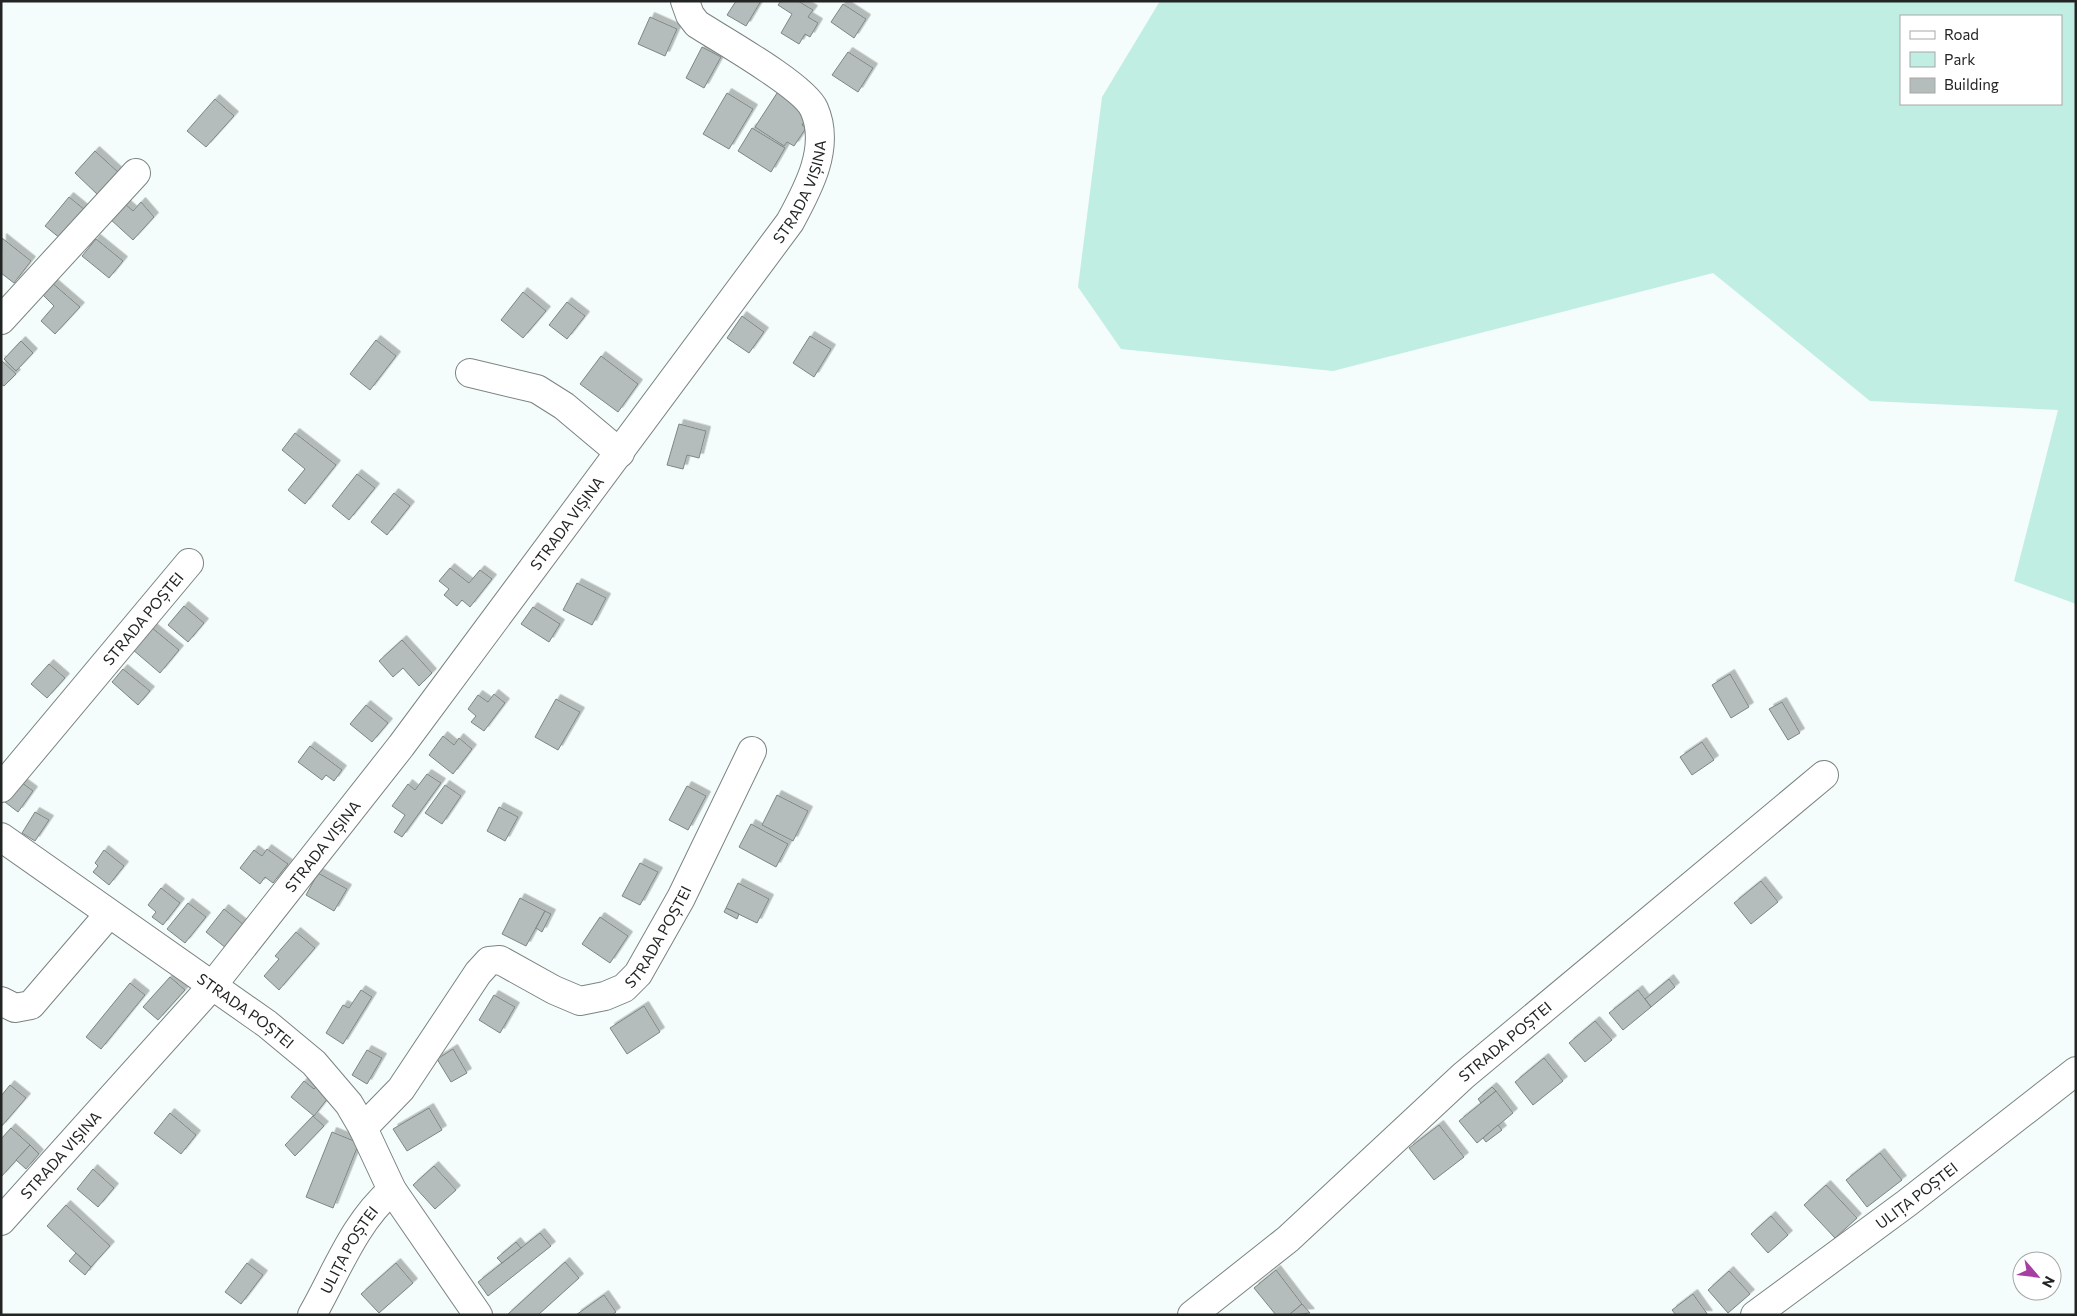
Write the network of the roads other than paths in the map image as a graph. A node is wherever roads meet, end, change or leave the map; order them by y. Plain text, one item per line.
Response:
1 (685, 1) edge
2 (136, 173) dead end
3 (1, 320) edge
4 (470, 374) dead end
5 (620, 453) junction
6 (189, 563) dead end
7 (752, 751) dead end
8 (1824, 774) dead end
9 (1, 788) edge
10 (1, 837) edge
11 (109, 914) junction
12 (212, 986) junction
13 (1, 1001) edge
14 (2076, 1071) edge
15 (364, 1128) junction
16 (392, 1190) junction
17 (1, 1221) edge
18 (312, 1315) edge
19 (478, 1315) edge
20 (1192, 1315) edge
21 (1755, 1315) edge

1 - 5 street, STRADA VIȘINA
2 - 3 street
4 - 5 street
5 - 12 street, STRADA VIȘINA
6 - 9 street, STRADA POȘTEI
7 - 15 street, STRADA POȘTEI
8 - 20 street, STRADA POȘTEI
10 - 11 street, STRADA POȘTEI
11 - 12 street, STRADA POȘTEI
11 - 13 street
12 - 15 street, STRADA POȘTEI
12 - 17 street, STRADA VIȘINA
14 - 21 street, ULIȚA POȘTEI
15 - 16 street, STRADA POȘTEI
16 - 18 street, ULIȚA POȘTEI
16 - 19 street, STRADA POȘTEI

